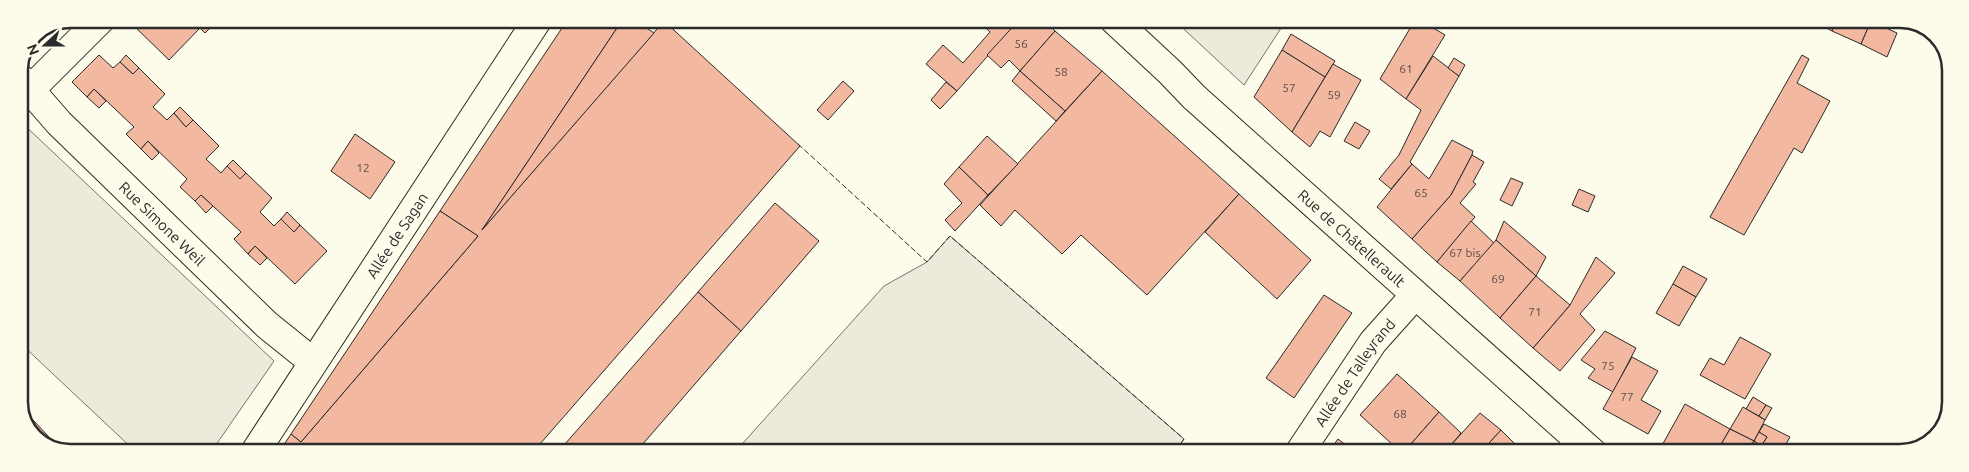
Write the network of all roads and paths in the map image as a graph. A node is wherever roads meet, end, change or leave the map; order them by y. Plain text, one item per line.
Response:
1 (90, 28) edge
2 (532, 28) edge
3 (1123, 28) edge
4 (28, 80) edge
5 (28, 88) edge
6 (1415, 295) junction
7 (313, 362) junction
8 (260, 444) edge
9 (1305, 444) edge
10 (1583, 444) edge

1 - 4 street
2 - 7 street, Allée de Sagan
3 - 6 street, Rue de Châtellerault
5 - 7 street, Rue Simone Weil
6 - 9 street, Allée de Talleyrand
6 - 10 street, Rue de Châtellerault
7 - 8 street, Allée de Sagan

